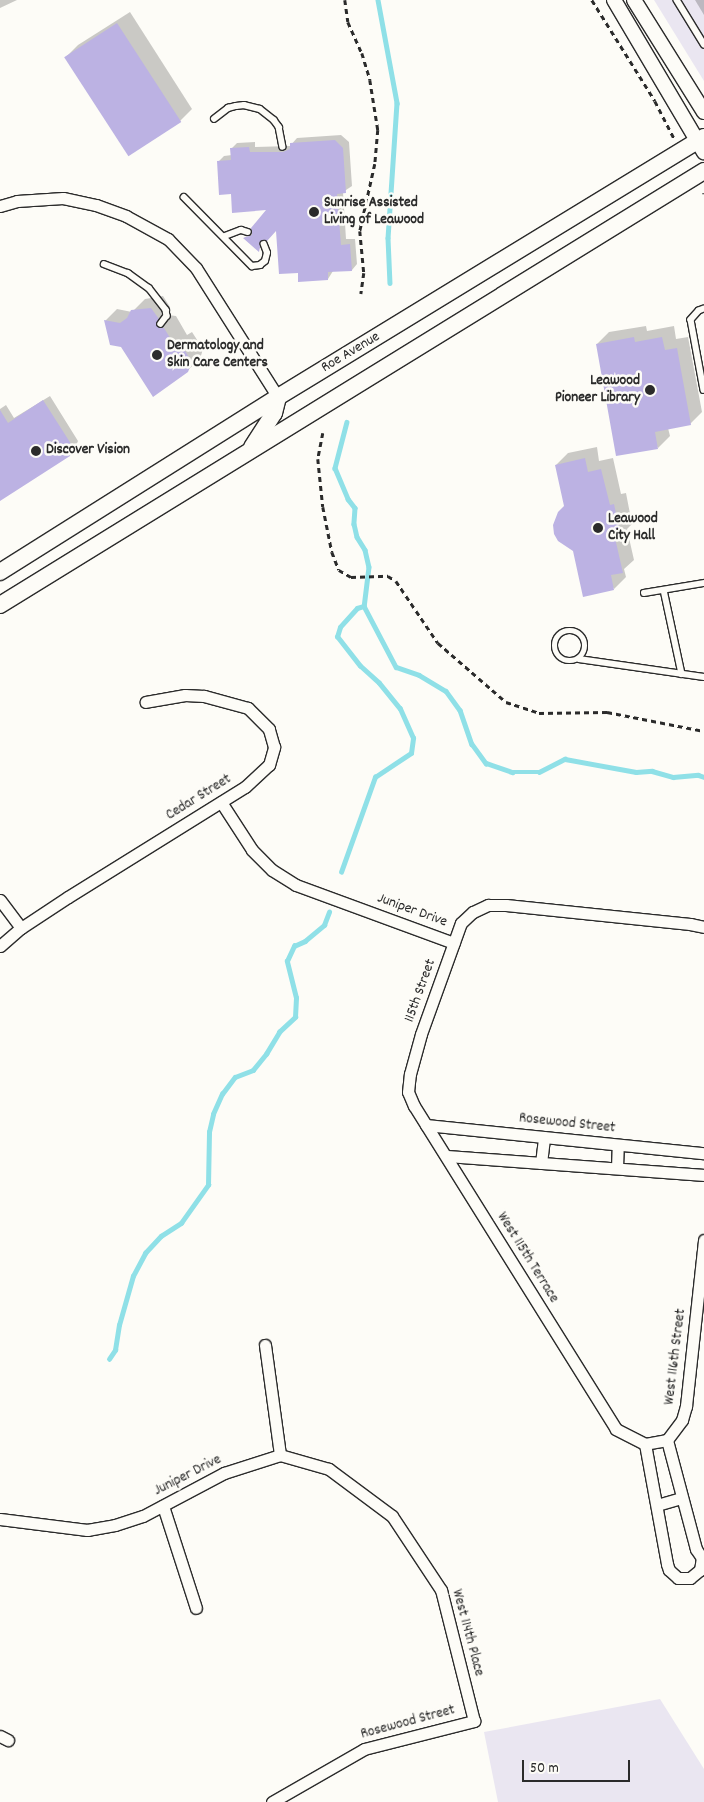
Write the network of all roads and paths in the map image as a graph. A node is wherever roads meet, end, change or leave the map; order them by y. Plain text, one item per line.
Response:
1 (345, 0) edge
2 (592, 0) edge
3 (614, 0) edge
4 (634, 0) edge
5 (677, 0) edge
6 (704, 44) edge
7 (704, 112) edge
8 (214, 119) dead end
9 (674, 138) dead end
10 (702, 143) edge
11 (283, 147) dead end
12 (704, 171) edge
13 (184, 197) dead end
14 (0, 206) edge
15 (248, 232) dead end
16 (226, 236) junction
17 (264, 245) dead end
18 (104, 264) dead end
19 (361, 294) dead end
20 (704, 309) edge
21 (161, 324) dead end
22 (704, 390) edge
23 (278, 397) junction
24 (323, 433) dead end
25 (249, 451) junction
26 (0, 572) edge
27 (704, 583) edge
28 (664, 590) junction
29 (644, 593) dead end
30 (0, 605) edge
31 (579, 659) junction
32 (682, 674) junction
33 (704, 677) edge
34 (146, 702) dead end
35 (704, 731) edge
36 (221, 802) junction
37 (0, 900) edge
38 (704, 927) edge
39 (21, 928) junction
40 (454, 942) junction
41 (0, 946) edge
42 (417, 1049) joint
43 (426, 1125) junction
44 (544, 1137) junction
45 (618, 1145) junction
46 (704, 1154) edge
47 (447, 1156) junction
48 (541, 1163) junction
49 (617, 1168) junction
50 (704, 1175) edge
51 (704, 1240) edge
52 (265, 1345) dead end
53 (667, 1440) junction
54 (645, 1444) junction
55 (280, 1455) junction
56 (682, 1498) junction
57 (656, 1505) junction
58 (163, 1506) junction
59 (0, 1519) edge
60 (196, 1608) dead end
61 (474, 1721) joint
62 (272, 1802) edge

1 - 19 path
2 - 9 path
3 - 10 street
4 - 7 street
5 - 6 lane
8 - 11 lane
10 - 23 main road, Roe Avenue
12 - 25 main road, Roe Avenue
13 - 16 lane
14 - 23 street
15 - 16 lane
16 - 17 lane
18 - 21 lane
20 - 22 lane
23 - 25 main road
23 - 26 main road, Roe Avenue
24 - 35 path
25 - 30 main road, Roe Avenue
27 - 28 lane
28 - 29 lane
28 - 32 lane
31 - 31 lane
31 - 32 lane
32 - 33 lane
34 - 36 street, Cedar Street
36 - 39 street, Cedar Street
36 - 40 street, Juniper Drive
37 - 39 street
38 - 40 street, Juniper Drive
39 - 41 street, Cedar Street
40 - 42 street, 115th Street
42 - 43 street, West 115th Terrace
43 - 44 street, Rosewood Street
43 - 47 street, West 115th Terrace
44 - 45 street, Rosewood Street
44 - 48 street
45 - 46 street, Rosewood Street
45 - 49 street
47 - 48 street
47 - 54 street, West 115th Terrace
48 - 49 street
49 - 50 street
51 - 53 street, West 116th Street
52 - 55 street
53 - 54 street
53 - 56 street
54 - 57 street
55 - 58 street, Juniper Drive
55 - 61 street, West 114th Place
56 - 57 street
56 - 57 street
58 - 59 street, Juniper Drive
58 - 60 street
61 - 62 street, Rosewood Street

